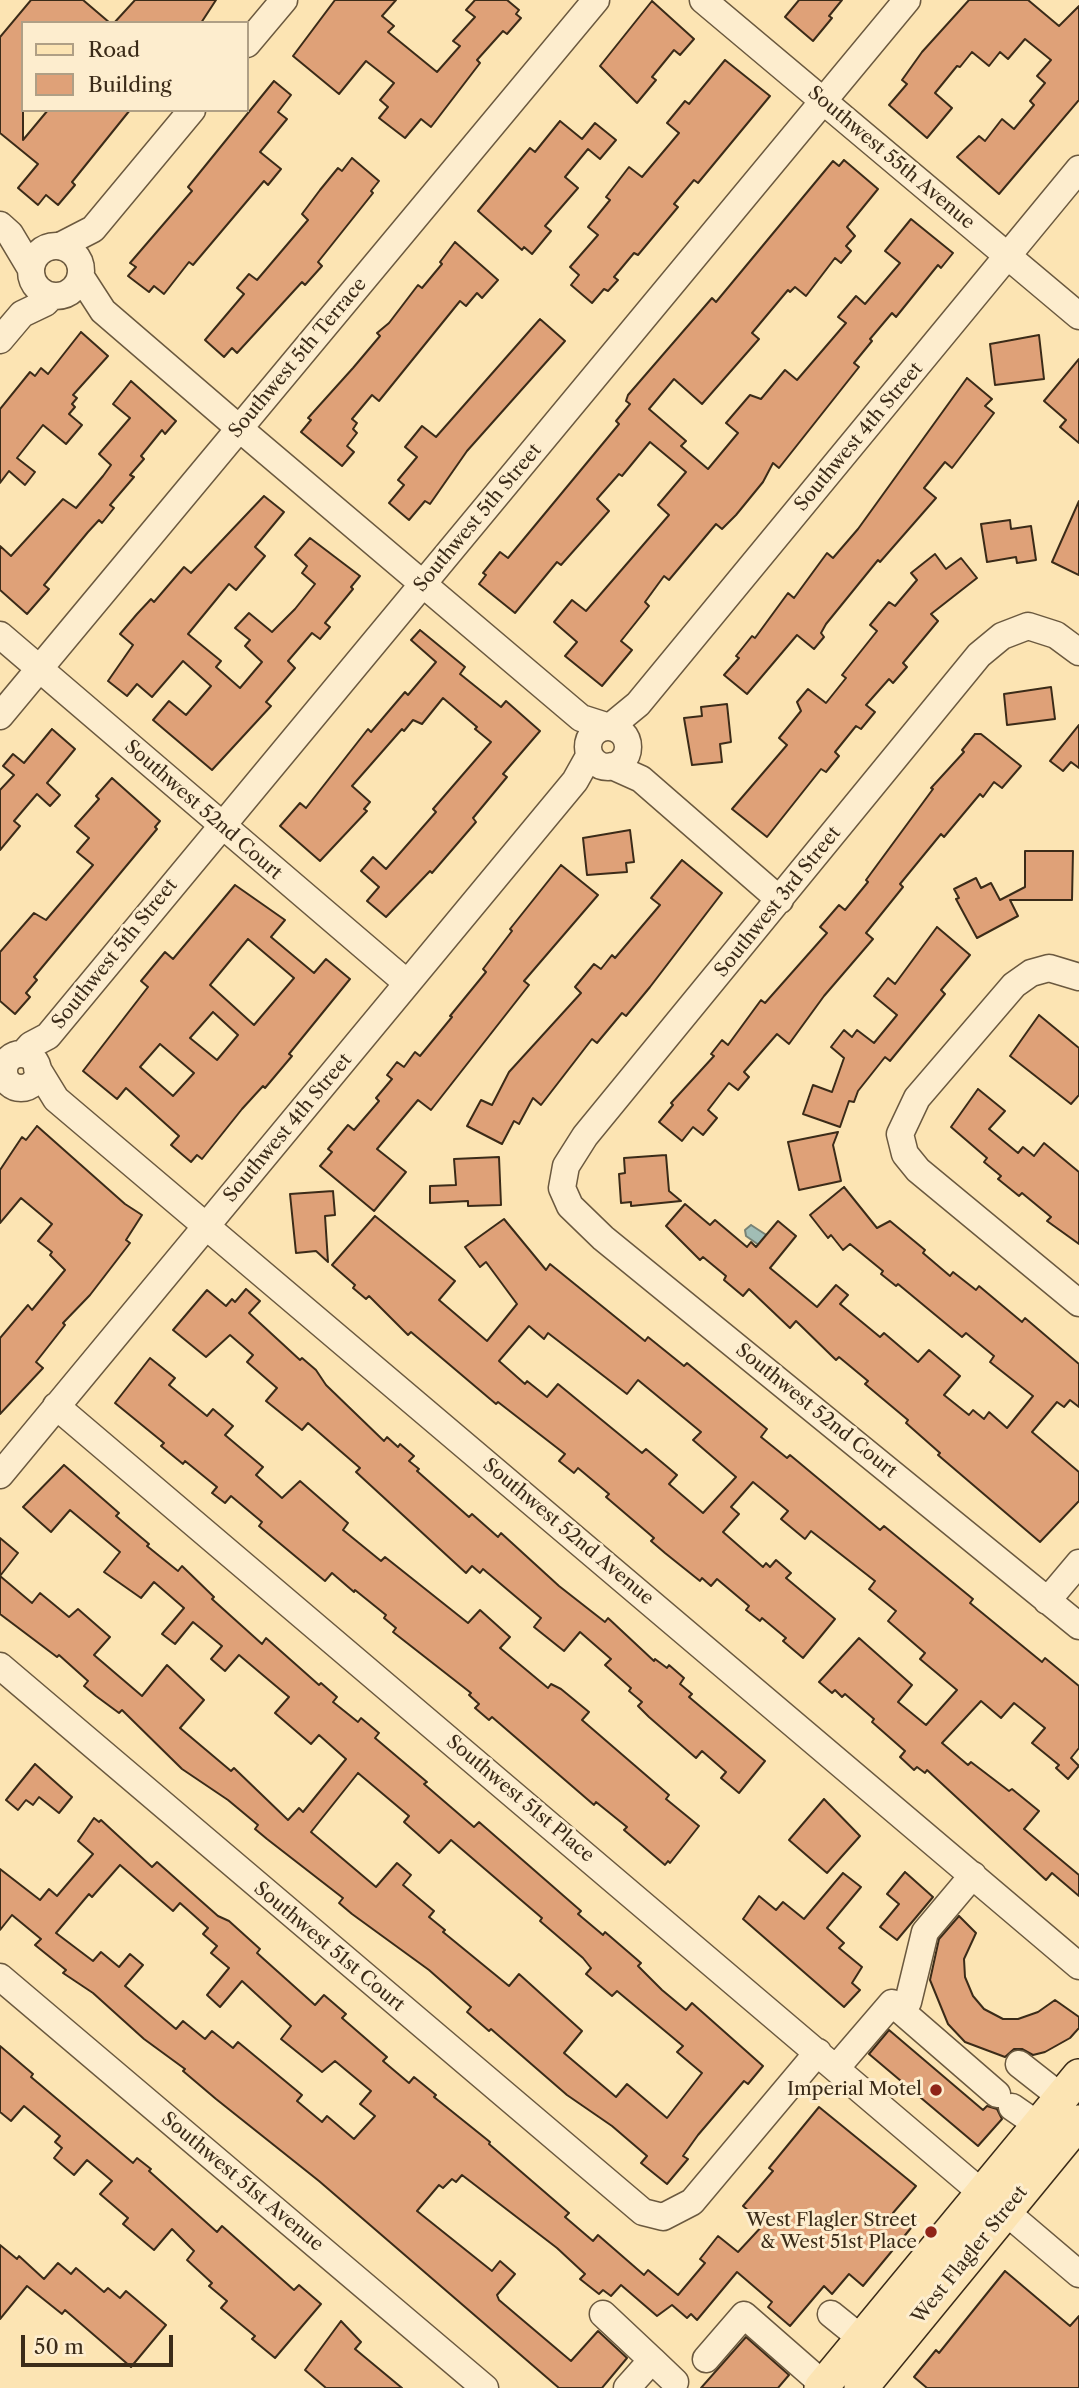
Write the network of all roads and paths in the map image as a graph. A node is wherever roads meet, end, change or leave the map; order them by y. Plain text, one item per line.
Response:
1 (284, 0) edge
2 (596, 0) edge
3 (703, 0) edge
4 (907, 0) edge
5 (248, 43) edge
6 (824, 100) junction
7 (190, 112) edge
8 (1079, 169) edge
9 (5, 229) edge
10 (93, 229) junction
11 (55, 247) junction
12 (1008, 256) junction
13 (32, 274) junction
14 (69, 284) junction
15 (22, 314) junction
16 (1079, 316) edge
17 (0, 340) edge
18 (240, 429) junction
19 (424, 584) junction
20 (0, 635) edge
21 (1079, 652) edge
22 (40, 669) junction
23 (0, 716) edge
24 (605, 743) junction
25 (221, 825) junction
26 (780, 900) junction
27 (1079, 977) edge
28 (407, 984) junction
29 (14, 1072) edge
30 (562, 1188) joint
31 (207, 1226) junction
32 (1079, 1303) edge
33 (56, 1406) junction
34 (0, 1475) edge
35 (1079, 1563) edge
36 (1047, 1601) junction
37 (1079, 1626) edge
38 (0, 1666) edge
39 (973, 1875) junction
40 (1079, 1966) edge
41 (0, 1977) edge
42 (900, 2003) junction
43 (827, 2060) junction
44 (1019, 2064) dead end
45 (1073, 2098) edge
46 (1018, 2117) junction
47 (994, 2202) junction
48 (1079, 2274) edge
49 (603, 2314) dead end
50 (831, 2314) dead end
51 (862, 2339) junction
52 (652, 2360) junction
53 (706, 2360) dead end
54 (675, 2382) dead end
55 (822, 2387) edge
56 (485, 2388) edge
57 (627, 2388) edge
58 (860, 2388) edge

1 - 5 street
2 - 18 street, Southwest 5th Terrace
3 - 6 street, Southwest 55th Avenue
4 - 6 street, Southwest 5th Street
6 - 12 street, Southwest 55th Avenue
6 - 19 street, Southwest 5th Street
7 - 10 street
8 - 12 street, Southwest 4th Street
9 - 11 street
9 - 13 street
10 - 11 street
10 - 14 street
11 - 13 street
11 - 14 street
12 - 16 street, Southwest 55th Avenue
12 - 24 street, Southwest 4th Street
13 - 14 street
13 - 15 street
14 - 15 street
14 - 18 street
15 - 17 street
18 - 19 street
18 - 22 street, Southwest 5th Terrace
19 - 24 street
19 - 25 street, Southwest 5th Street
20 - 22 street, Southwest 52nd Court
21 - 26 street, Southwest 3rd Street
22 - 23 street, Southwest 5th Terrace
22 - 25 street, Southwest 52nd Court
24 - 26 street
24 - 28 street, Southwest 4th Street
25 - 28 street, Southwest 52nd Court
25 - 29 street, Southwest 5th Street
26 - 30 street, Southwest 3rd Street
27 - 32 street
28 - 31 street, Southwest 4th Street
29 - 31 street, Southwest 52nd Avenue
30 - 36 street, Southwest 52nd Court
31 - 33 street, Southwest 4th Street
31 - 39 street, Southwest 52nd Avenue
33 - 34 street, Southwest 4th Street
33 - 43 street, Southwest 51st Place
35 - 36 street
36 - 37 street, Southwest 52nd Court
38 - 43 street, Southwest 51st Court
39 - 40 street, Southwest 52nd Avenue
39 - 42 street
41 - 56 street, Southwest 51st Avenue
42 - 43 street
42 - 46 street
43 - 47 street, Southwest 51st Place
44 - 45 street
45 - 46 main road
45 - 47 main road, West Flagler Street
46 - 47 main road
47 - 48 street, Southwest 51st Place
47 - 51 main road, West Flagler Street
47 - 58 main road, West Flagler Street
49 - 52 street
50 - 51 street
51 - 55 main road, West Flagler Street
52 - 54 street
52 - 57 street
53 - 55 street

